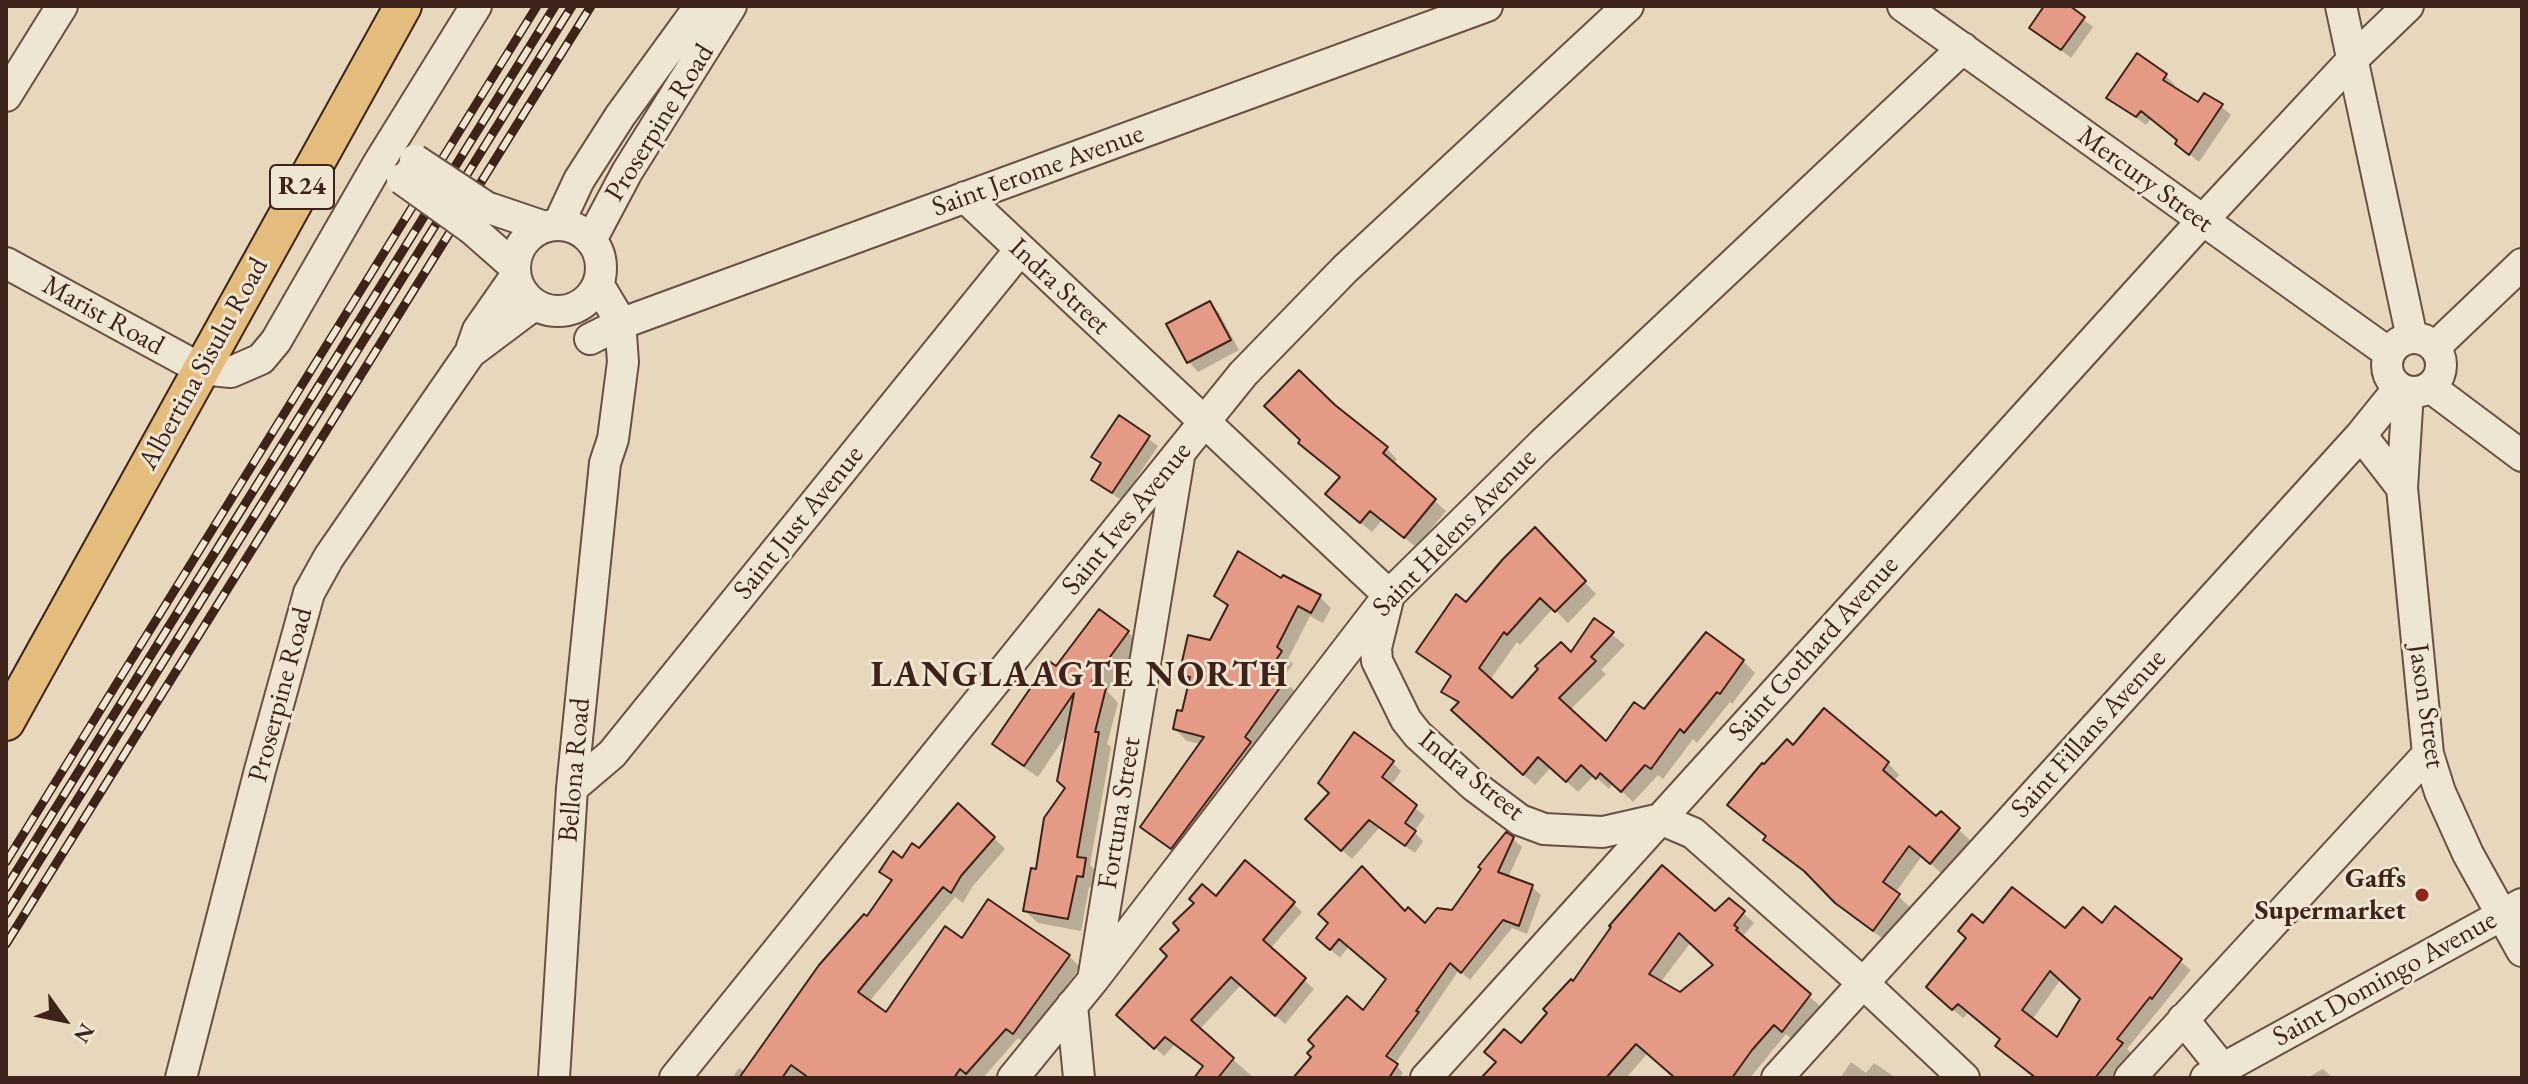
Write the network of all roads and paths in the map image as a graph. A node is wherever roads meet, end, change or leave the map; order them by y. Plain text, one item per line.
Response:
1 (62, 6) edge
2 (403, 6) edge
3 (476, 6) edge
4 (700, 6) edge
5 (731, 6) edge
6 (1487, 6) edge
7 (1628, 6) edge
8 (1903, 6) edge
9 (2341, 6) edge
10 (2408, 6) edge
11 (1963, 48) junction
12 (2353, 59) junction
13 (6, 96) edge
14 (396, 162) junction
15 (965, 197) junction
16 (479, 218) junction
17 (2202, 221) junction
18 (551, 226) junction
19 (591, 240) junction
20 (1019, 251) junction
21 (6, 263) edge
22 (2522, 264) edge
23 (514, 272) junction
24 (598, 284) junction
25 (547, 309) junction
26 (620, 324) junction
27 (590, 339) junction
28 (2412, 346) junction
29 (470, 353) junction
30 (201, 369) junction
31 (2412, 389) junction
32 (1205, 421) junction
33 (2361, 435) junction
34 (1179, 456) junction
35 (2522, 456) edge
36 (605, 463) junction
37 (2402, 488) junction
38 (1389, 595) junction
39 (6, 722) edge
40 (2428, 754) junction
41 (572, 788) junction
42 (1660, 819) junction
43 (2512, 909) edge
44 (2522, 951) edge
45 (1093, 980) junction
46 (1863, 983) junction
47 (1072, 1005) junction
48 (2183, 1019) junction
49 (2214, 1074) edge
50 (181, 1078) edge
51 (554, 1078) edge
52 (675, 1078) edge
53 (1013, 1078) edge
54 (1079, 1078) edge
55 (1426, 1078) edge
56 (1777, 1078) edge
57 (1964, 1078) edge
58 (2130, 1078) edge

1 - 13 street
2 - 30 main road, Albertina Sisulu Road / R24
3 - 14 street
4 - 18 street, Proserpine Road
5 - 19 street, Proserpine Road
6 - 15 street, Saint Jerome Avenue
7 - 32 street, Saint Ives Avenue
8 - 11 street, Mercury Street
9 - 12 street
10 - 12 street, Saint Gothard Avenue
11 - 17 street, Mercury Street
11 - 38 street, Saint Helens Avenue
12 - 17 street, Saint Gothard Avenue
12 - 28 street
14 - 16 street, bridge
14 - 30 street
15 - 20 street, Indra Street
15 - 26 street, Saint Jerome Avenue
16 - 18 street
16 - 23 street
17 - 28 street, Mercury Street
17 - 42 street, Saint Gothard Avenue
18 - 19 street
18 - 23 street, Proserpine Road
19 - 24 street
20 - 32 street, Indra Street
20 - 41 street, Saint Just Avenue
21 - 30 street, Marist Road
22 - 28 street
23 - 25 street
23 - 29 street, Proserpine Road
24 - 25 street, Proserpine Road
24 - 26 street
25 - 27 street
25 - 29 street, Proserpine Road
26 - 27 street, Saint Jerome Avenue
26 - 36 street, Bellona Road
27 - 36 street, Bellona Road
28 - 31 street
28 - 31 street
29 - 50 street, Proserpine Road
30 - 39 main road, Albertina Sisulu Road / R24
31 - 33 street, Saint Fillans Avenue
31 - 35 street
31 - 37 street, Jason Street
32 - 34 street, Saint Ives Avenue
32 - 38 street, Indra Street
33 - 37 street
33 - 46 street, Saint Fillans Avenue
34 - 45 street, Fortuna Street
34 - 52 street, Saint Ives Avenue
36 - 41 street, Bellona Road
37 - 40 street, Jason Street
38 - 42 street, Indra Street
38 - 45 street, Saint Helens Avenue
40 - 43 street, Jason Street
40 - 48 street
41 - 51 street, Bellona Road
42 - 46 street
42 - 55 street, Saint Gothard Avenue
43 - 44 street, Jason Street
43 - 49 street, Saint Domingo Avenue
45 - 47 street, Saint Helens Avenue
46 - 56 street, Saint Fillans Avenue
46 - 57 street
47 - 53 street, Saint Helens Avenue
47 - 54 street
48 - 49 street
48 - 58 street

